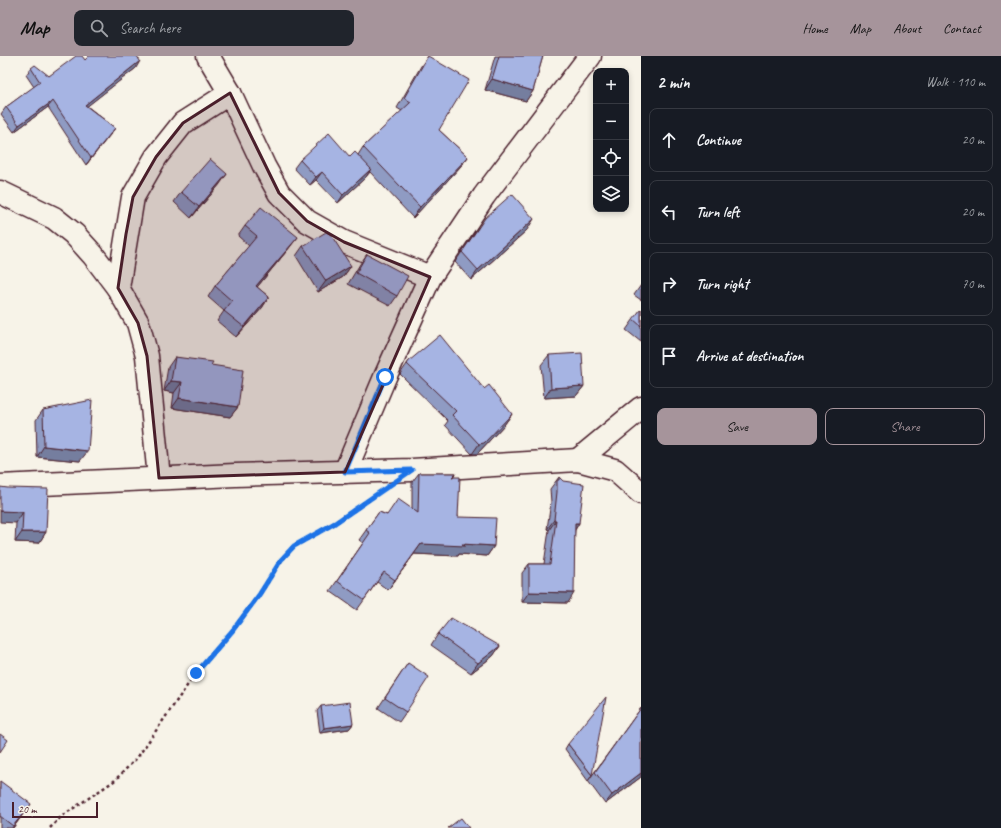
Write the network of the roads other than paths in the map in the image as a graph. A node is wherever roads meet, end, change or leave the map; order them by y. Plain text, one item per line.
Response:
1 (208, 56) edge
2 (590, 56) edge
3 (230, 93) junction
4 (0, 192) edge
5 (430, 277) junction
6 (118, 288) junction
7 (641, 408) edge
8 (578, 460) junction
9 (345, 472) junction
10 (159, 478) junction
11 (0, 486) edge
12 (641, 493) edge

1 - 3 street
2 - 5 street
3 - 5 street
3 - 6 street
4 - 6 street
5 - 9 street
6 - 10 street
7 - 8 street
8 - 9 street
8 - 12 street
9 - 10 street
10 - 11 street

